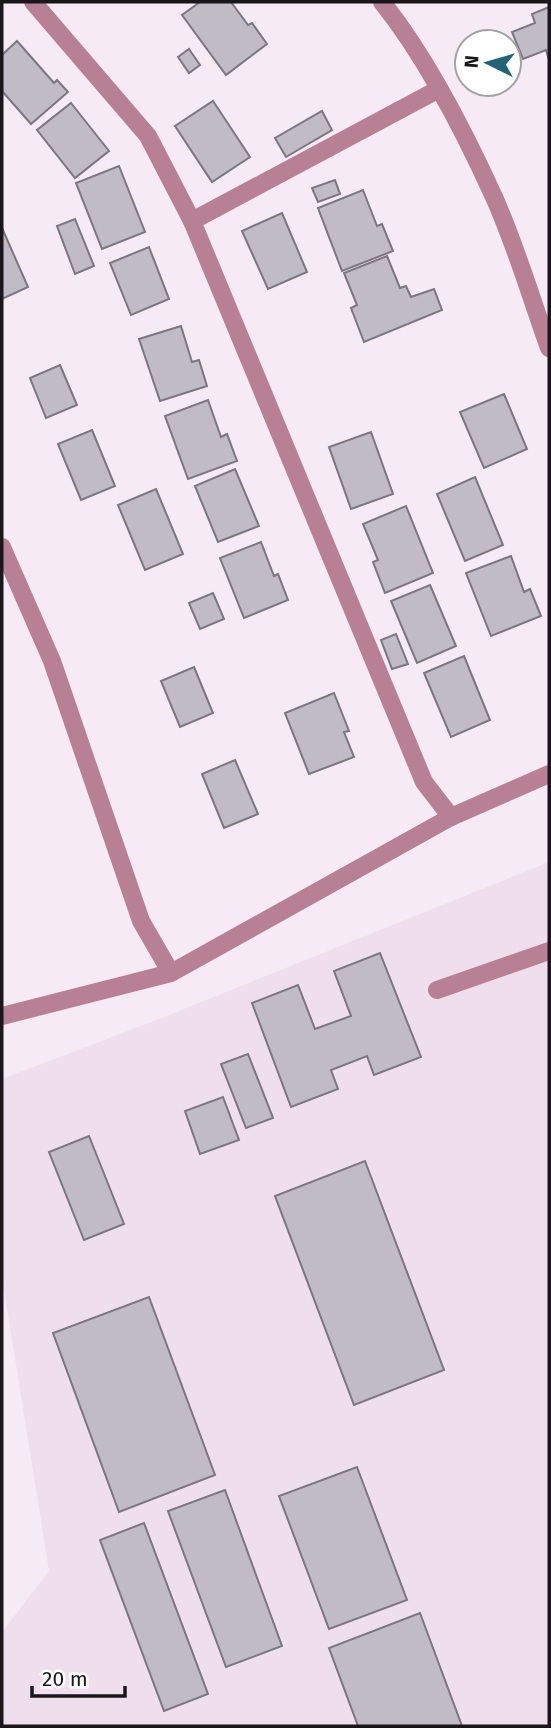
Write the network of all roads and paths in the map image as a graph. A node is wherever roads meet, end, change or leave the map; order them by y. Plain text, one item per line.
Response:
1 (33, 2) edge
2 (382, 2) edge
3 (439, 89) junction
4 (192, 221) junction
5 (549, 348) edge
6 (2, 547) edge
7 (549, 774) edge
8 (451, 817) junction
9 (549, 951) edge
10 (171, 973) junction
11 (437, 990) dead end
12 (2, 1016) edge

1 - 4 street
2 - 3 street
3 - 4 street
3 - 5 street
4 - 8 street
6 - 10 street
7 - 8 street
8 - 10 street
9 - 11 street
10 - 12 street

